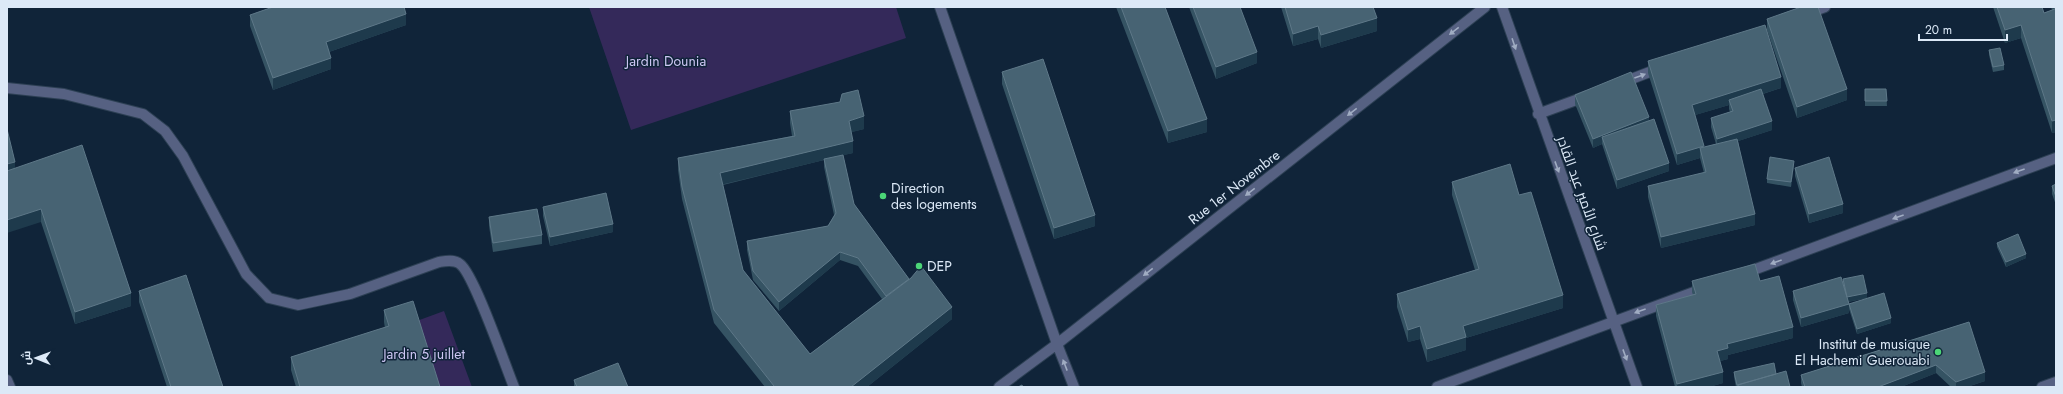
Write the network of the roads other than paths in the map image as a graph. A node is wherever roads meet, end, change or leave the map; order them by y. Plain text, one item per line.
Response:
1 (940, 7) edge
2 (1484, 7) edge
3 (1502, 7) edge
4 (1825, 7) edge
5 (1796, 18) edge
6 (1670, 64) edge
7 (1612, 86) edge
8 (7, 88) edge
9 (1597, 92) edge
10 (1538, 114) junction
11 (2056, 158) edge
12 (1737, 276) edge
13 (1715, 284) edge
14 (1613, 321) junction
15 (1057, 344) junction
16 (7, 380) edge
17 (2056, 382) edge
18 (10, 387) edge
19 (514, 387) edge
20 (999, 387) edge
21 (1074, 387) edge
22 (1437, 387) edge
23 (1637, 387) edge
24 (2042, 387) edge

1 - 15 street
2 -> 15 street, Rue 1er Novembre
3 -> 10 street, شارع الأمير عبد القادر
4 - 5 street
7 -> 6 street
8 - 19 street
9 - 10 street
10 -> 14 street, شارع الأمير عبد القادر
11 -> 12 street
13 -> 14 street
14 - 22 street
14 -> 23 street, شارع الأمير عبد القادر
15 - 20 street, Rue 1er Novembre
21 -> 15 street
16 - 18 street
17 - 24 street

